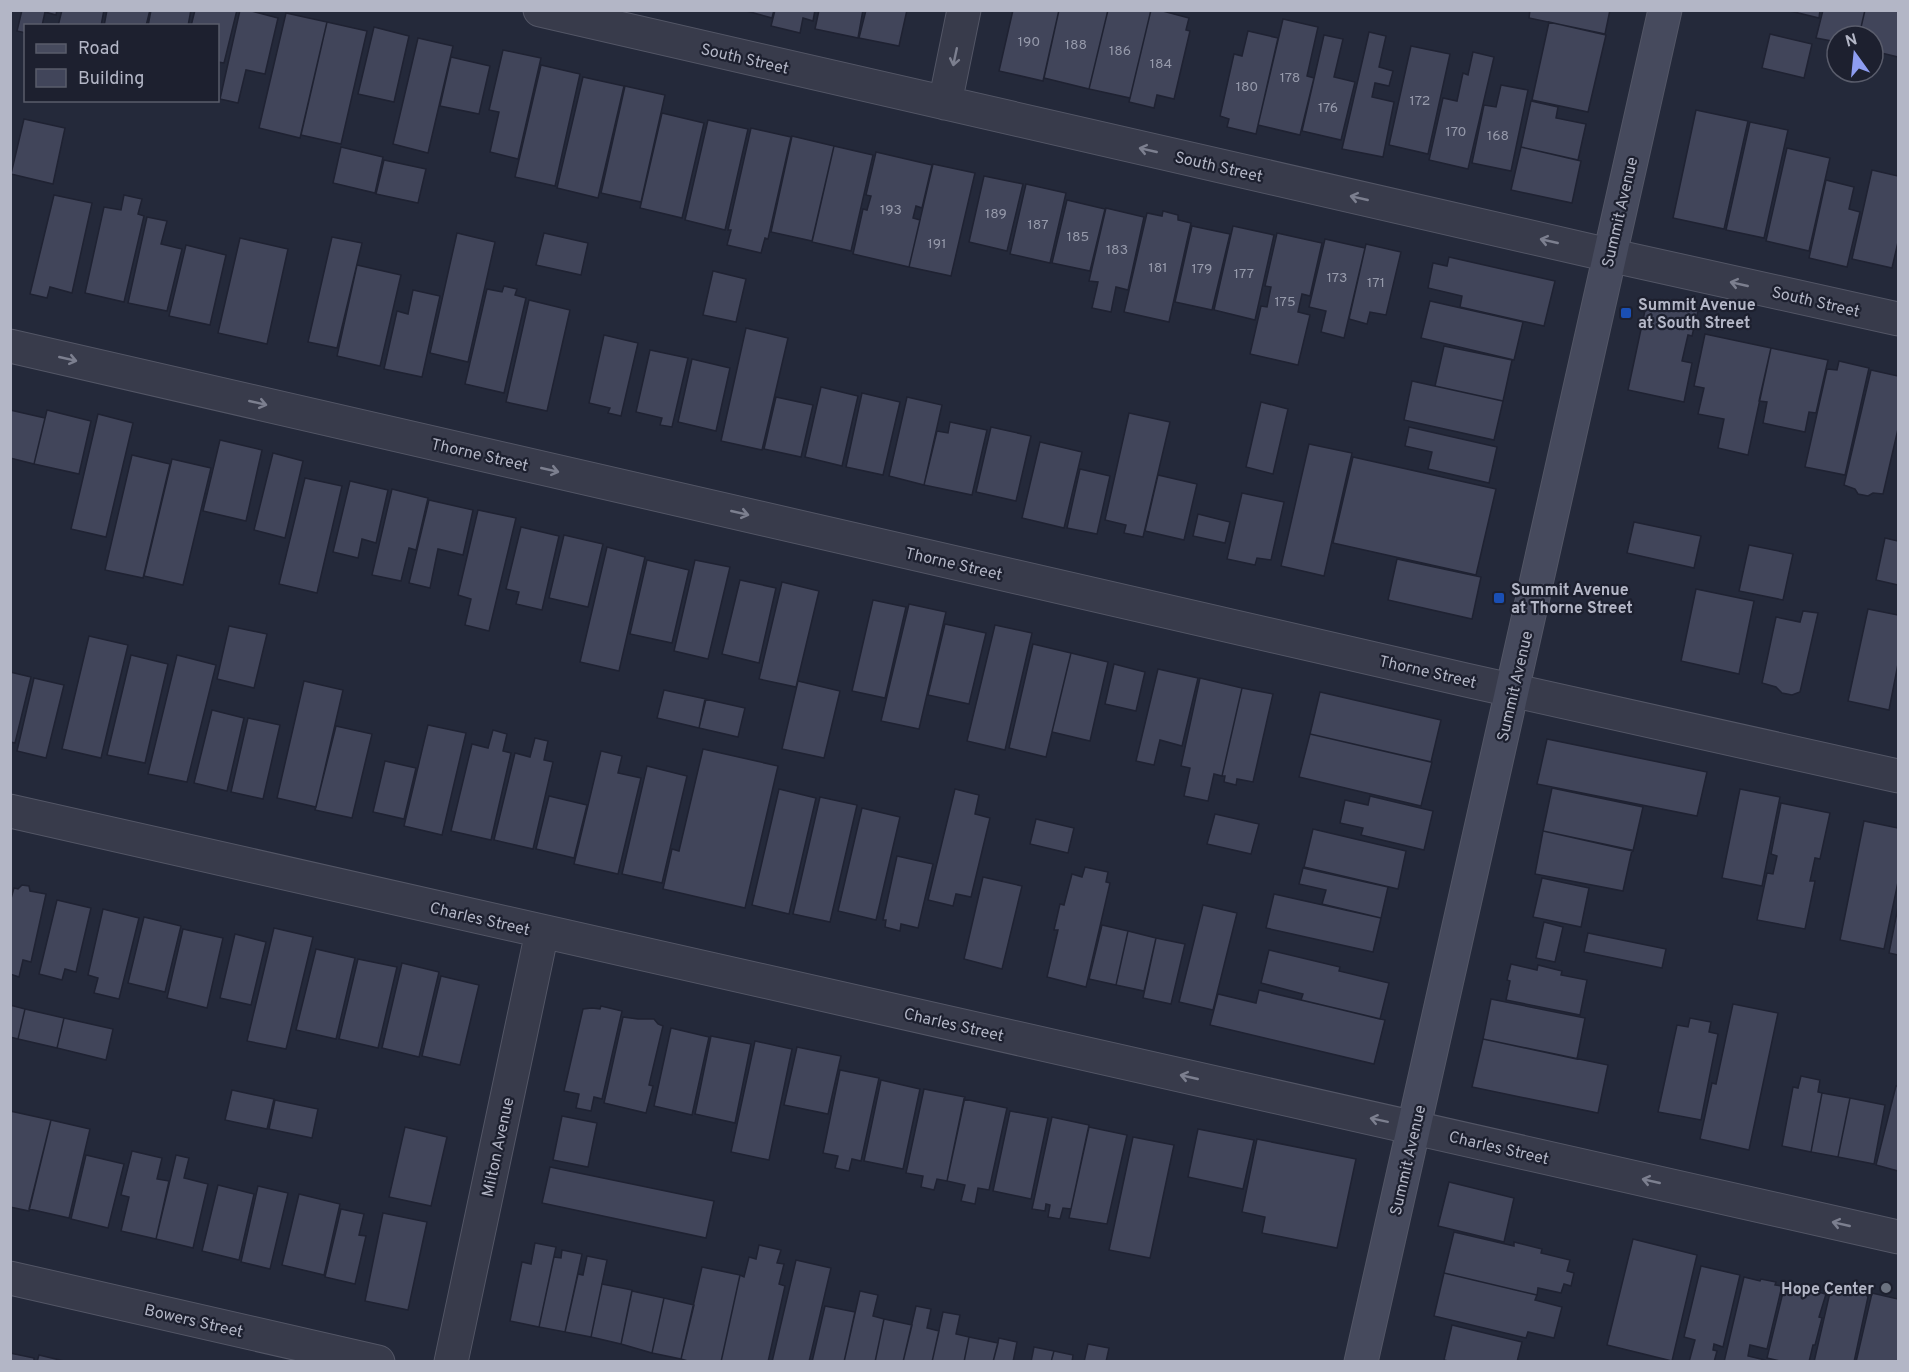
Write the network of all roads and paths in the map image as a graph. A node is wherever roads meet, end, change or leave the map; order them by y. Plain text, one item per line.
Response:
1 (540, 10) edge
2 (964, 10) edge
3 (1665, 10) edge
4 (945, 104) junction
5 (1609, 255) junction
6 (1899, 319) edge
7 (10, 346) edge
8 (1513, 690) junction
9 (1899, 776) edge
10 (10, 812) edge
11 (542, 932) junction
12 (1415, 1128) junction
13 (1899, 1237) edge
14 (10, 1278) edge
15 (378, 1362) edge
16 (452, 1362) edge
17 (1361, 1362) edge

1 - 4 street, South Street
2 -> 4 street
3 - 5 street, Summit Avenue
5 -> 4 street, South Street
6 -> 5 street, South Street
5 - 8 street, Summit Avenue
7 -> 8 street, Thorne Street
8 - 9 street, Thorne Street
8 - 12 street, Summit Avenue
10 - 11 street, Charles Street
12 -> 11 street, Charles Street
11 - 16 street, Milton Avenue
13 -> 12 street, Charles Street
12 - 17 street, Summit Avenue
14 - 15 street, Bowers Street

